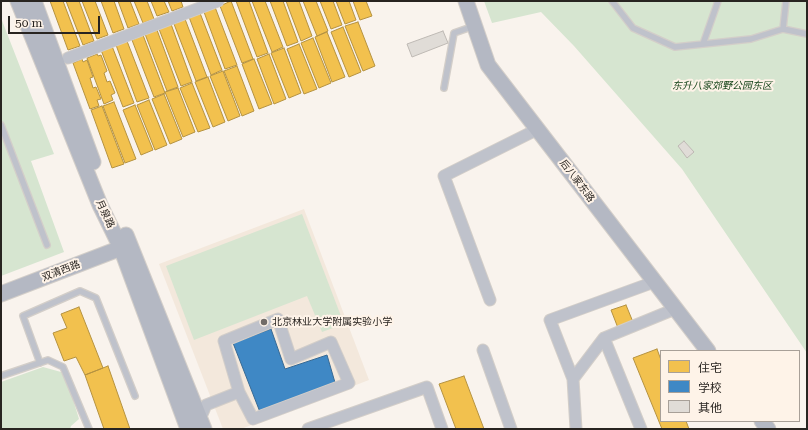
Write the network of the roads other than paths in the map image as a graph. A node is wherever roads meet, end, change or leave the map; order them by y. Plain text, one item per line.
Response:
1 (18, 1) edge
2 (34, 1) edge
3 (218, 1) edge
4 (466, 1) edge
5 (612, 1) edge
6 (718, 1) edge
7 (786, 1) edge
8 (474, 26) junction
9 (783, 29) junction
10 (807, 34) edge
11 (703, 44) junction
12 (68, 58) dead end
13 (444, 88) dead end
14 (1, 125) edge
15 (538, 129) junction
16 (47, 245) dead end
17 (121, 248) junction
18 (654, 282) junction
19 (1, 294) edge
20 (490, 300) dead end
21 (675, 309) junction
22 (604, 338) junction
23 (483, 350) dead end
24 (707, 350) edge
25 (40, 363) junction
26 (1, 376) edge
27 (572, 379) junction
28 (239, 392) junction
29 (135, 396) dead end
30 (202, 424) edge
31 (89, 429) edge
32 (188, 429) edge
33 (308, 429) edge
34 (442, 429) edge
35 (512, 429) edge
36 (576, 429) edge
37 (641, 429) edge

1 - 17 main road, 月泉路
2 - 30 main road, 月泉路
3 - 12 street
4 - 8 main road, 后八家东路
5 - 11 lane
6 - 11 lane
7 - 9 lane
8 - 13 lane
8 - 15 main road, 后八家东路
9 - 10 lane
9 - 11 lane
14 - 16 lane
15 - 18 main road, 后八家东路
15 - 20 street
17 - 19 main road, 双清西路
17 - 32 main road, 月泉路
18 - 21 main road, 后八家东路
18 - 27 street
21 - 22 street
21 - 24 main road, 后八家东路
22 - 27 street
22 - 37 street
23 - 35 street
25 - 26 lane
25 - 29 lane
25 - 31 lane
27 - 36 street
28 - 28 street
28 - 30 street
33 - 34 street

